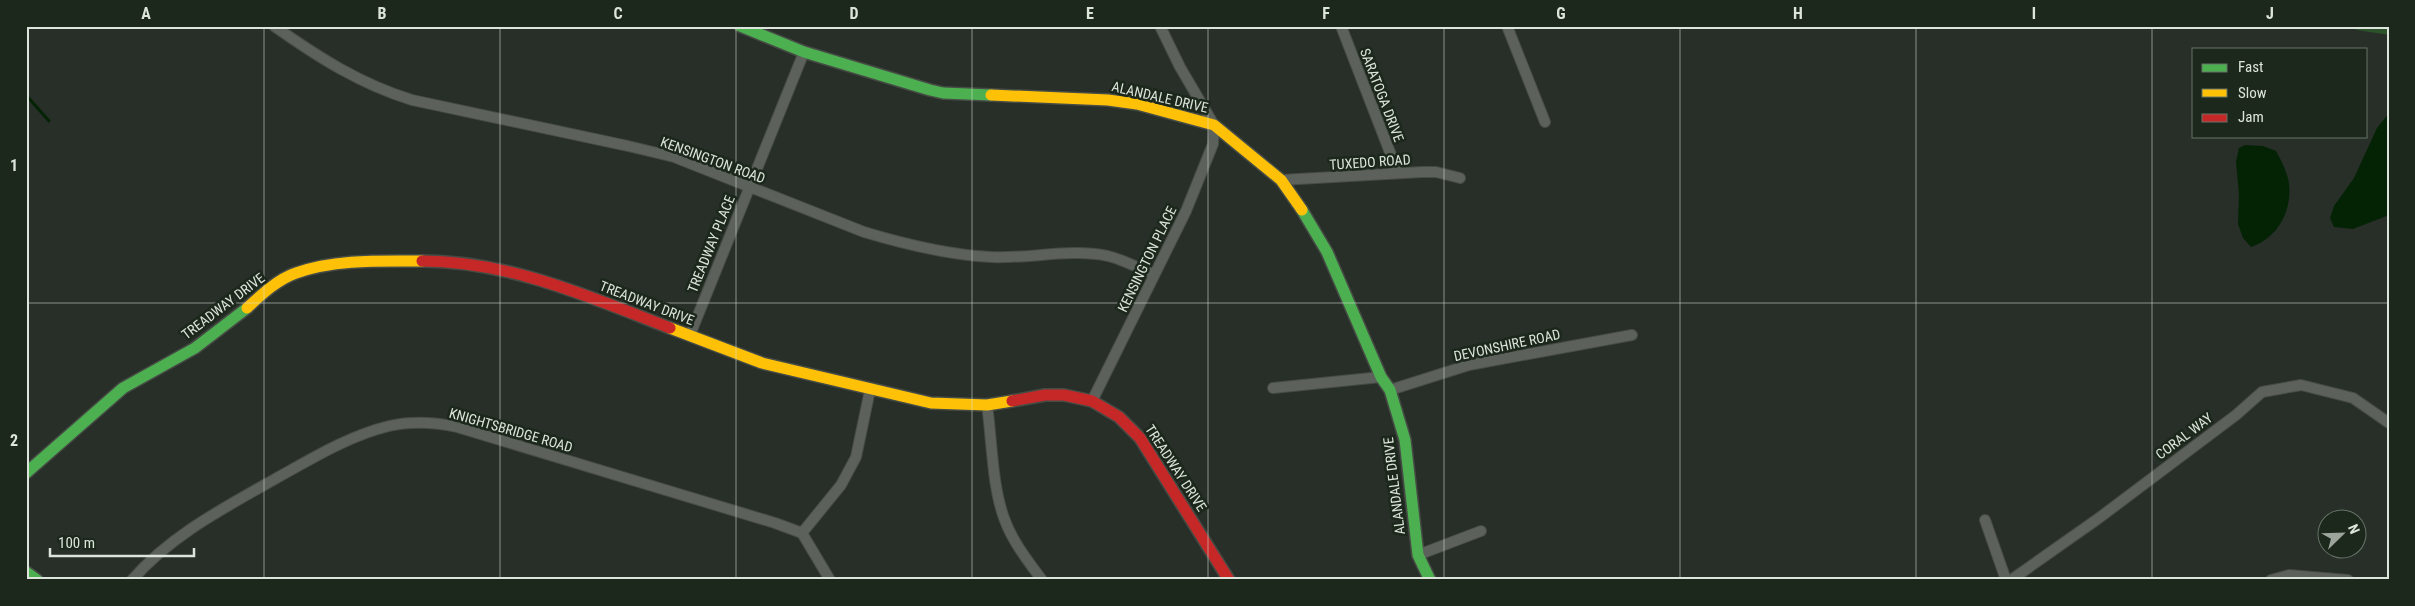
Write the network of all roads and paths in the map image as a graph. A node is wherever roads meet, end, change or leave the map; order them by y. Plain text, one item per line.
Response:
1 (274, 26) edge
2 (740, 26) edge
3 (1160, 26) edge
4 (1341, 26) edge
5 (1507, 26) edge
6 (804, 52) junction
7 (1544, 122) dead end
8 (1214, 125) junction
9 (1398, 173) junction
10 (1460, 178) dead end
11 (1281, 180) junction
12 (748, 188) junction
13 (1154, 275) junction
14 (690, 335) junction
15 (1632, 335) dead end
16 (1381, 376) junction
17 (1273, 388) dead end
18 (870, 390) junction
19 (1390, 390) junction
20 (1092, 401) junction
21 (987, 405) junction
22 (2389, 423) edge
23 (26, 473) edge
24 (1985, 520) dead end
25 (1481, 531) dead end
26 (802, 533) junction
27 (1418, 555) junction
28 (26, 572) edge
29 (37, 580) edge
30 (132, 580) edge
31 (830, 580) edge
32 (1042, 580) edge
33 (1229, 580) edge
34 (1430, 580) edge
35 (2006, 580) edge
36 (2011, 580) edge
37 (2271, 580) edge
38 (2348, 580) edge

1 - 12 street, KENSINGTON ROAD
2 - 6 street, ALANDALE DRIVE
3 - 8 street
4 - 9 street, SARATOGA DRIVE
5 - 7 street
6 - 8 street, ALANDALE DRIVE
6 - 12 street, TREADWAY PLACE
8 - 11 street, ALANDALE DRIVE
8 - 13 street, KENSINGTON PLACE
9 - 10 street, TUXEDO ROAD
9 - 11 street, TUXEDO ROAD
11 - 16 street, ALANDALE DRIVE
12 - 13 street, KENSINGTON ROAD
12 - 14 street, TREADWAY PLACE
13 - 20 street, KENSINGTON PLACE
14 - 18 street, TREADWAY DRIVE
14 - 23 street, TREADWAY DRIVE
15 - 19 street, DEVONSHIRE ROAD
16 - 17 street
16 - 19 street, ALANDALE DRIVE
18 - 21 street, TREADWAY DRIVE
18 - 26 street
19 - 27 street, ALANDALE DRIVE
20 - 21 street, TREADWAY DRIVE
20 - 33 street, TREADWAY DRIVE
21 - 32 street
22 - 36 street, CORAL WAY
24 - 35 street
25 - 27 street
26 - 30 street, KNIGHTSBRIDGE ROAD
26 - 31 street
27 - 34 street, ALANDALE DRIVE
28 - 29 street
37 - 38 street

